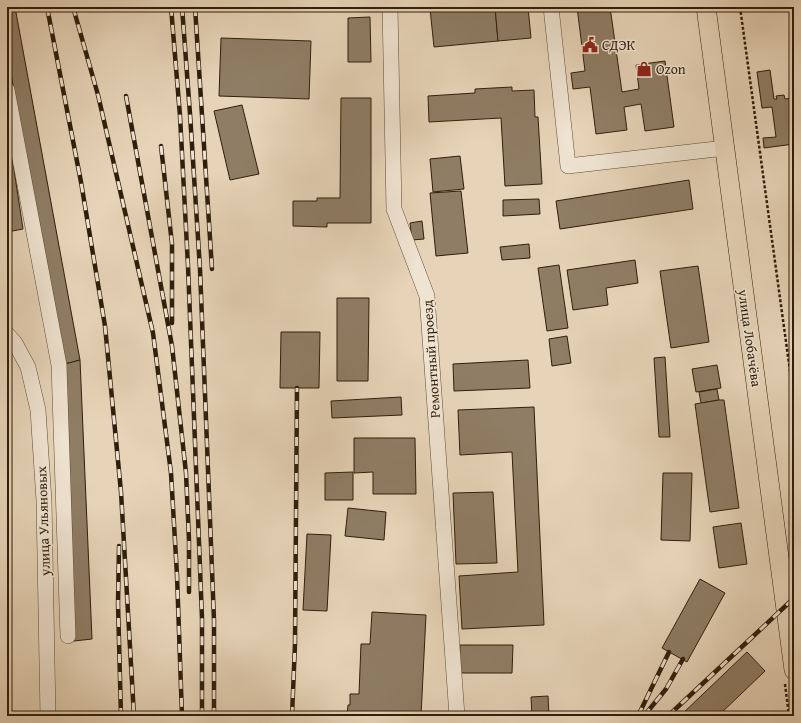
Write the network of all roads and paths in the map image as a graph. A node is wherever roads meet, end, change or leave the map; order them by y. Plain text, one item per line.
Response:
1 (390, 7) edge
2 (551, 7) edge
3 (706, 7) edge
4 (740, 7) edge
5 (7, 90) edge
6 (725, 148) junction
7 (7, 334) edge
8 (794, 400) edge
9 (68, 636) dead end
10 (794, 670) edge
11 (48, 716) edge
12 (457, 716) edge

1 - 12 street, Ремонтный проезд
2 - 6 street
3 - 6 main road, улица Лобачёва
4 - 8 path
5 - 9 street
6 - 10 main road, улица Лобачёва
7 - 11 street, улица Ульяновых

